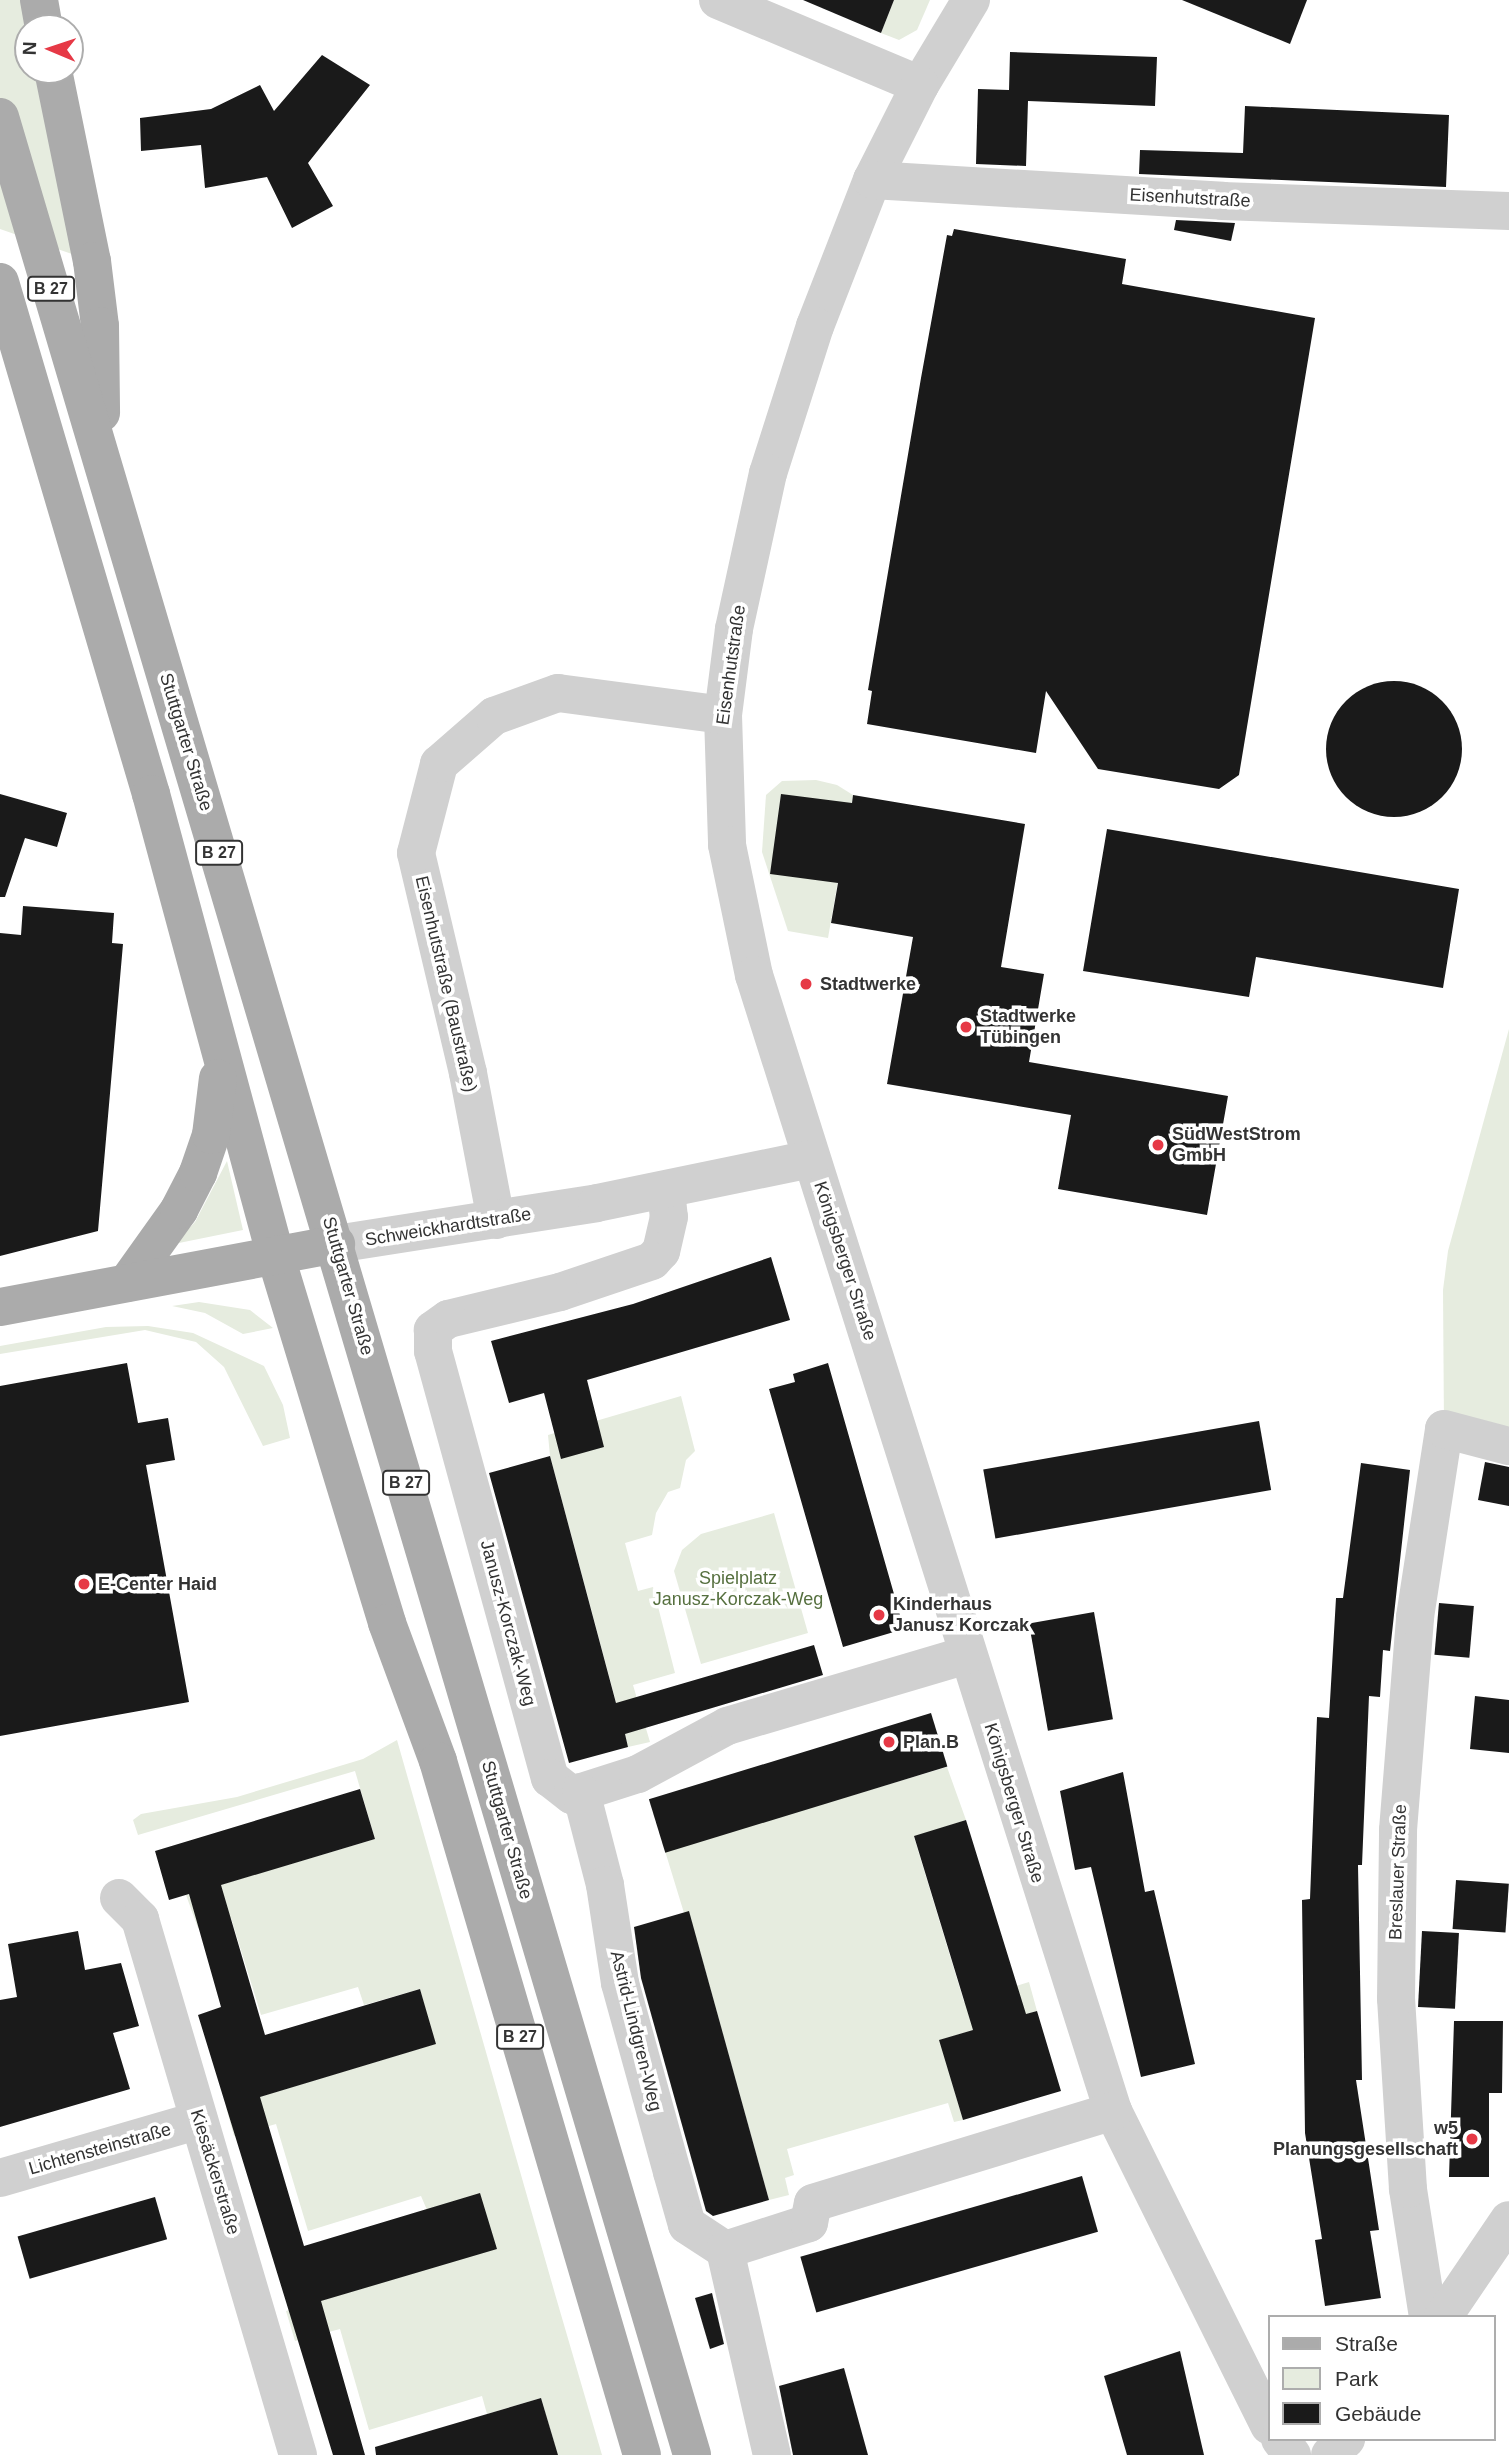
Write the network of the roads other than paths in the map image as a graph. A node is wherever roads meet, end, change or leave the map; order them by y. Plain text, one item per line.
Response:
1 (718, 0) edge
2 (971, 0) edge
3 (56, 84) edge
4 (920, 85) junction
5 (0, 117) edge
6 (872, 180) junction
7 (1509, 211) edge
8 (0, 282) edge
9 (102, 461) junction
10 (723, 715) junction
11 (218, 1055) junction
12 (813, 1159) junction
13 (666, 1190) junction
14 (496, 1220) junction
15 (336, 1244) junction
16 (275, 1254) junction
17 (127, 1283) junction
18 (0, 1307) edge
19 (1509, 1446) edge
20 (967, 1656) junction
21 (581, 1792) junction
22 (119, 1898) dead end
23 (1113, 2111) junction
24 (199, 2120) junction
25 (0, 2178) edge
26 (1509, 2220) edge
27 (725, 2250) junction
28 (1428, 2315) edge
29 (1444, 2315) edge
30 (1268, 2423) edge
31 (1344, 2441) edge
32 (298, 2455) edge
33 (642, 2455) edge
34 (692, 2455) edge
35 (772, 2455) edge
36 (1329, 2455) edge

1 - 4 street
2 - 4 street, Eisenhutstraße
3 - 9 main road
4 - 6 street, Eisenhutstraße
5 - 9 main road, Stuttgarter Straße / B 27
6 - 7 street, Eisenhutstraße
6 - 10 street, Eisenhutstraße
8 - 11 main road, B 27
9 - 15 main road, Stuttgarter Straße / B 27
10 - 12 street, Eisenhutstraße
10 - 14 street, Eisenhutstraße (Baustraße)
11 - 16 main road, B 27
11 - 17 main road
12 - 13 street, Schweickhardtstraße
12 - 20 street, Königsberger Straße
13 - 14 street, Schweickhardtstraße
13 - 21 street, Janusz-Korczak-Weg
14 - 15 street, Schweickhardtstraße
15 - 16 main road, Schweickhardtstraße
15 - 34 main road, Stuttgarter Straße / B 27
16 - 17 main road, Schweickhardtstraße
16 - 33 main road, B 27
17 - 18 main road, Schweickhardtstraße
19 - 28 street, Breslauer Straße
20 - 21 street
20 - 23 street, Königsberger Straße
21 - 27 street, Astrid-Lindgren-Weg
22 - 24 street, Kiesäckerstraße
23 - 27 street
23 - 30 street, Königsberger Straße
24 - 25 street, Lichtensteinstraße
24 - 32 street, Kiesäckerstraße
26 - 29 street
27 - 35 street
31 - 36 street

